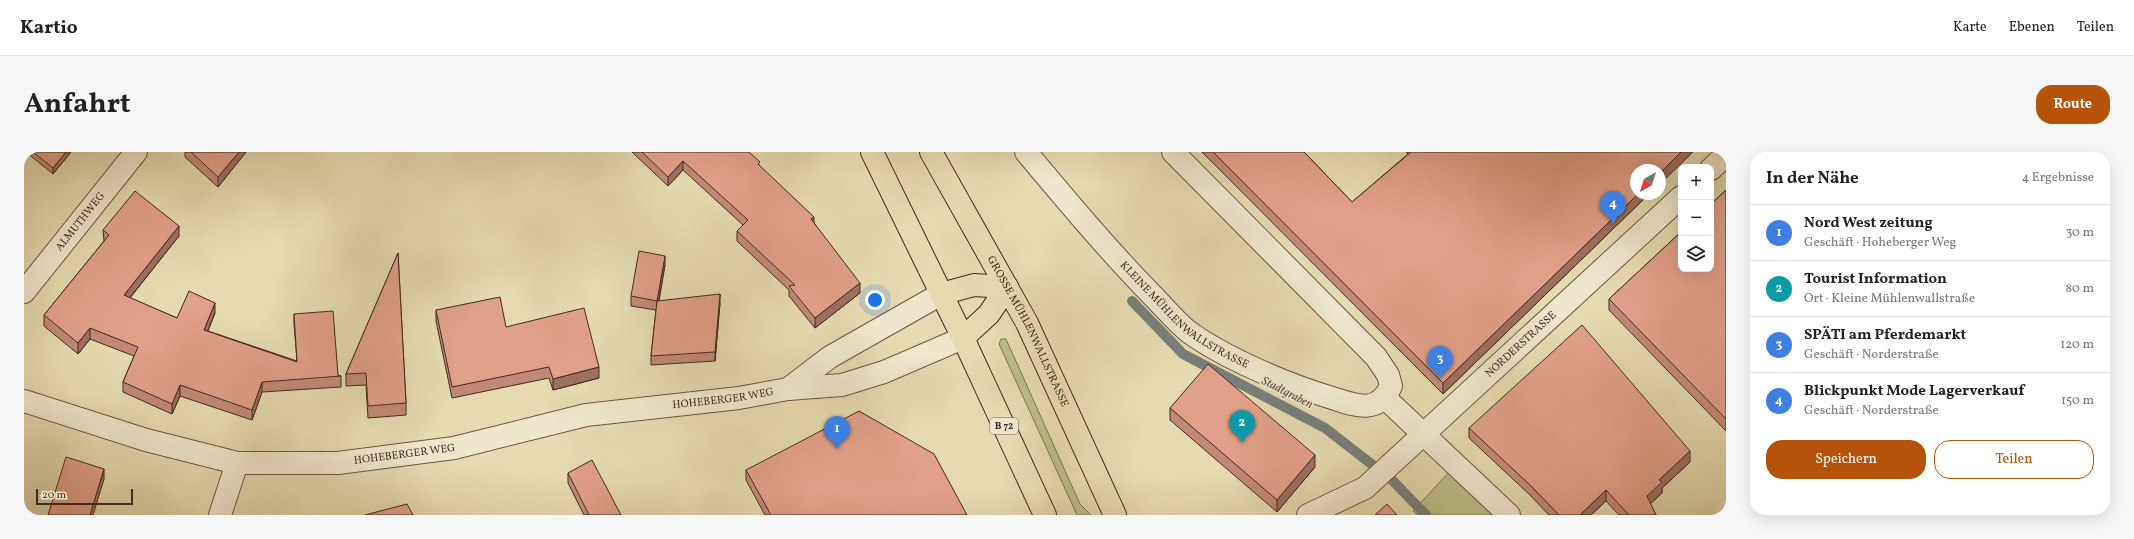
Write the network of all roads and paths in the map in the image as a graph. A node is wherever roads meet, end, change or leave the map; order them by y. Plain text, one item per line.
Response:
1 (136, 152) edge
2 (872, 152) edge
3 (931, 152) edge
4 (1026, 152) edge
5 (1172, 152) edge
6 (1726, 155) edge
7 (1714, 166) edge
8 (1678, 200) edge
9 (1008, 287) junction
10 (24, 292) edge
11 (941, 294) junction
12 (963, 338) junction
13 (788, 389) junction
14 (1385, 398) junction
15 (24, 401) edge
16 (1423, 435) junction
17 (237, 463) junction
18 (1362, 489) junction
19 (220, 515) edge
20 (1045, 515) edge
21 (1115, 515) edge
22 (1308, 515) edge
23 (1341, 515) edge
24 (1509, 515) edge

1 - 10 street, ALMUTHWEG
2 - 11 main road, B 72
3 - 9 main road, GROSSE MÜHLENWALLSTRASSE
4 - 14 street, KLEINE MÜHLENWALLSTRASSE
5 - 14 street
6 - 7 street
8 - 16 street, NORDERSTRASSE
9 - 11 main road, HOHEBERGER WEG
9 - 12 main road, HOHEBERGER WEG
9 - 21 main road, GROSSE MÜHLENWALLSTRASSE
11 - 12 main road, B 72
11 - 13 street, HOHEBERGER WEG
12 - 13 street, HOHEBERGER WEG
12 - 20 main road, B 72
13 - 17 street, HOHEBERGER WEG
14 - 16 street
15 - 17 street, HOHEBERGER WEG
16 - 18 street, NORDERSTRASSE
16 - 24 street
17 - 19 street
18 - 22 street, NORDERSTRASSE
18 - 23 street, NORDERSTRASSE

